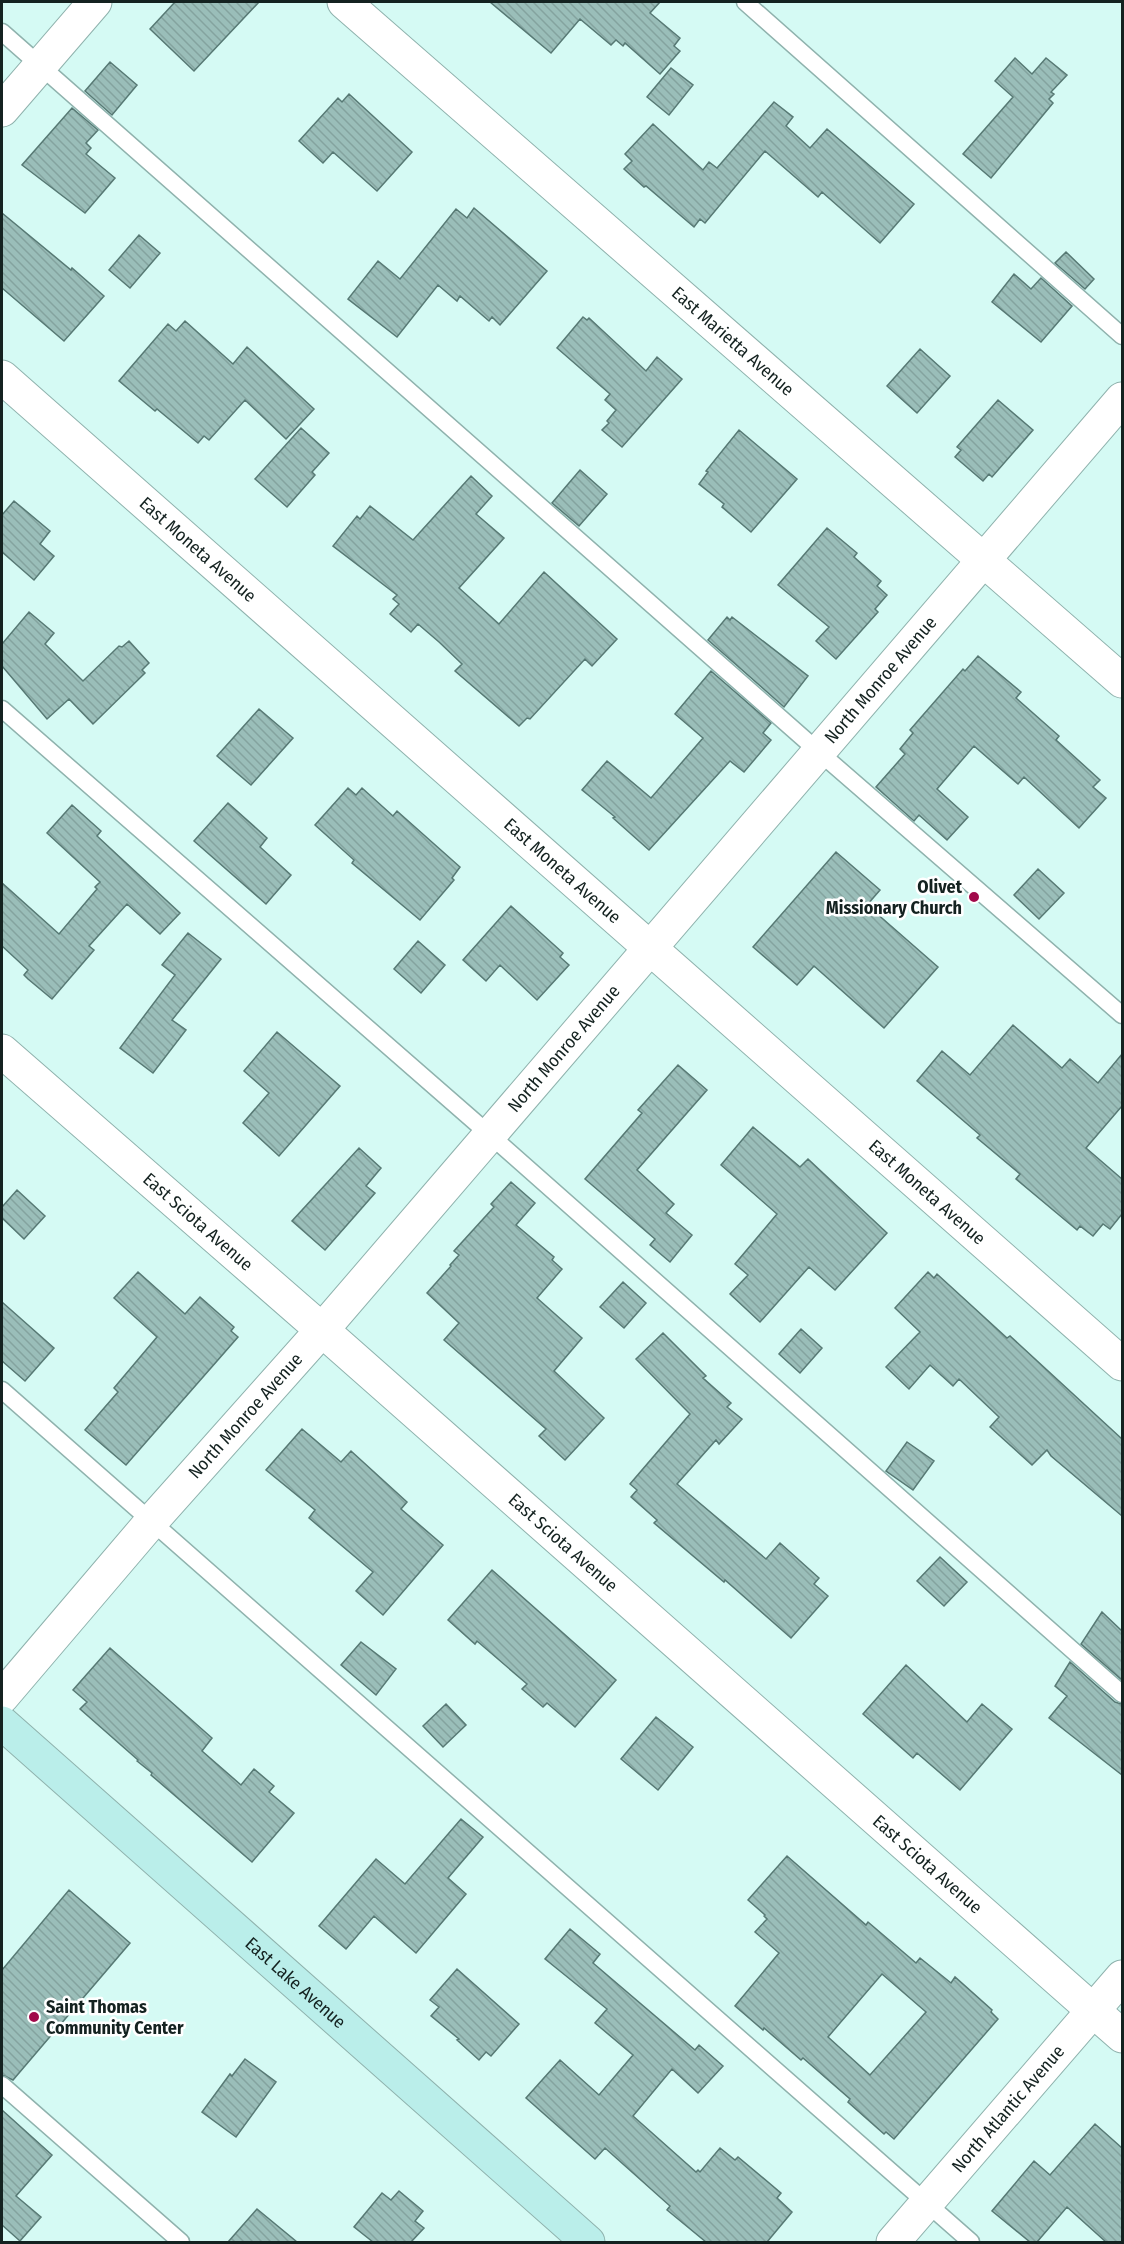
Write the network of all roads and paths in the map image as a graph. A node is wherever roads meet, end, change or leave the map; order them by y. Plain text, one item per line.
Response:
1 (95, 2) edge
2 (344, 2) edge
3 (745, 2) edge
4 (2, 32) edge
5 (40, 66) junction
6 (2, 110) edge
7 (1122, 336) edge
8 (2, 377) edge
9 (1122, 399) edge
10 (984, 560) junction
11 (1122, 681) edge
12 (2, 709) edge
13 (819, 752) junction
14 (651, 948) junction
15 (1122, 1015) edge
16 (2, 1051) edge
17 (490, 1135) junction
18 (322, 1330) junction
19 (1122, 1364) edge
20 (2, 1390) edge
21 (151, 1522) junction
22 (1122, 1694) edge
23 (2, 1697) edge
24 (2, 1723) edge
25 (1122, 1977) edge
26 (1094, 2011) junction
27 (1122, 2036) edge
28 (2, 2085) edge
29 (926, 2203) junction
30 (181, 2242) edge
31 (588, 2242) edge
32 (893, 2242) edge
33 (971, 2242) edge

1 - 5 street
2 - 10 street, East Marietta Avenue
3 - 7 lane
4 - 5 lane
5 - 6 street
5 - 13 lane
8 - 14 street, East Moneta Avenue
9 - 10 street, North Monroe Avenue
10 - 11 street, East Marietta Avenue
10 - 13 street, North Monroe Avenue
12 - 17 lane
13 - 14 street, North Monroe Avenue
13 - 15 lane
14 - 17 street, North Monroe Avenue
14 - 19 street, East Moneta Avenue
16 - 18 street, East Sciota Avenue
17 - 18 street, North Monroe Avenue
17 - 22 lane
18 - 21 street, North Monroe Avenue
18 - 26 street, East Sciota Avenue
20 - 21 lane
21 - 23 street, North Monroe Avenue
21 - 29 lane
24 - 31 street, East Lake Avenue
25 - 26 street, North Atlantic Avenue
26 - 27 street, East Sciota Avenue
26 - 29 street, North Atlantic Avenue
28 - 30 lane
29 - 32 street, North Atlantic Avenue
29 - 33 lane

